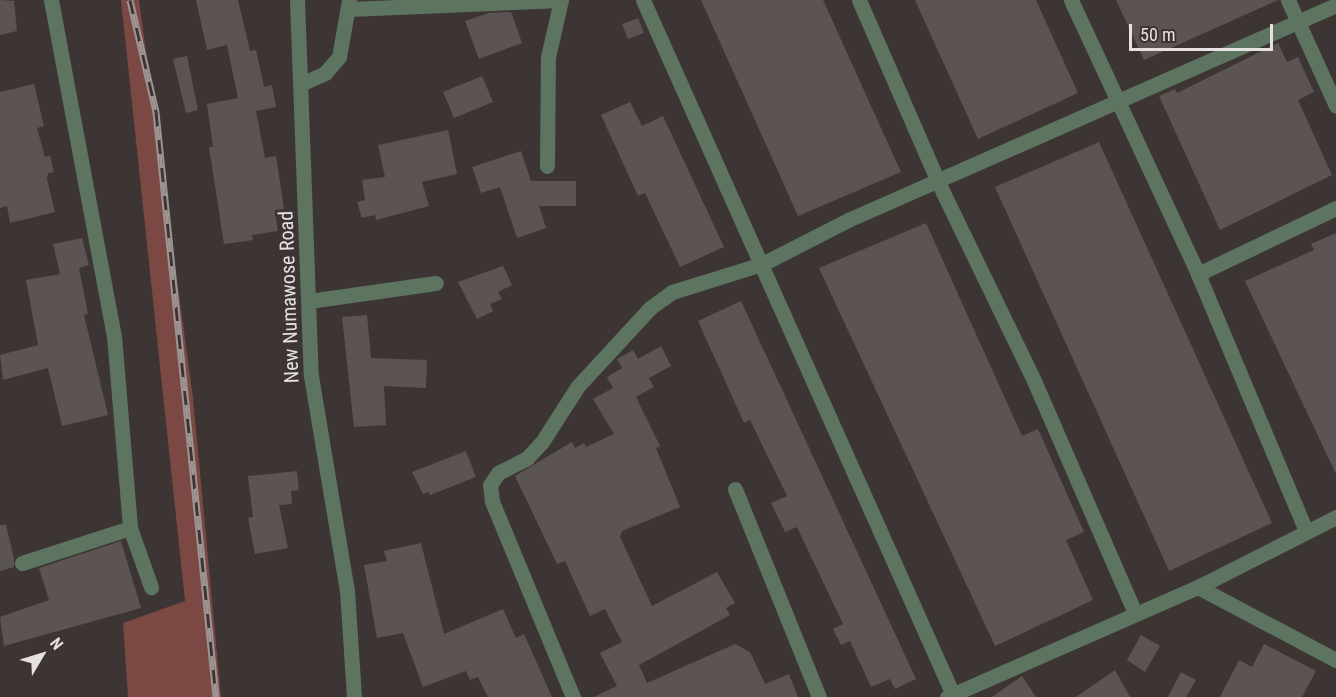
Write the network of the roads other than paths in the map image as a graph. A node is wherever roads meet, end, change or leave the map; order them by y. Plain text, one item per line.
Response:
1 (51, 0) edge
2 (297, 0) edge
3 (561, 0) edge
4 (643, 0) edge
5 (859, 0) edge
6 (1071, 0) edge
7 (1288, 0) edge
8 (349, 5) edge
9 (1336, 5) edge
10 (1298, 22) junction
11 (303, 83) junction
12 (1116, 102) junction
13 (1336, 106) edge
14 (547, 166) dead end
15 (938, 182) junction
16 (1336, 208) edge
17 (762, 264) junction
18 (1198, 274) junction
19 (436, 283) dead end
20 (309, 301) junction
21 (735, 489) dead end
22 (1336, 517) edge
23 (130, 528) junction
24 (1306, 531) junction
25 (22, 563) dead end
26 (151, 587) dead end
27 (1198, 587) junction
28 (1135, 613) junction
29 (1336, 660) edge
30 (951, 696) edge
31 (354, 697) edge
32 (573, 697) edge
33 (819, 697) edge

1 - 23 street
2 - 11 street, New Numawose Road
3 - 8 street
3 - 14 street
4 - 17 street
5 - 15 street
6 - 12 street
7 - 10 street
8 - 11 street
9 - 10 street
10 - 12 street
10 - 13 street
11 - 20 street, New Numawose Road
12 - 15 street
12 - 18 street
15 - 17 street
15 - 28 street
16 - 18 street
17 - 30 street
17 - 32 street
18 - 24 street
19 - 20 street
20 - 31 street, New Numawose Road
21 - 33 street
22 - 24 street
23 - 25 street
23 - 26 street
24 - 27 street
27 - 28 street
27 - 29 street
28 - 30 street

